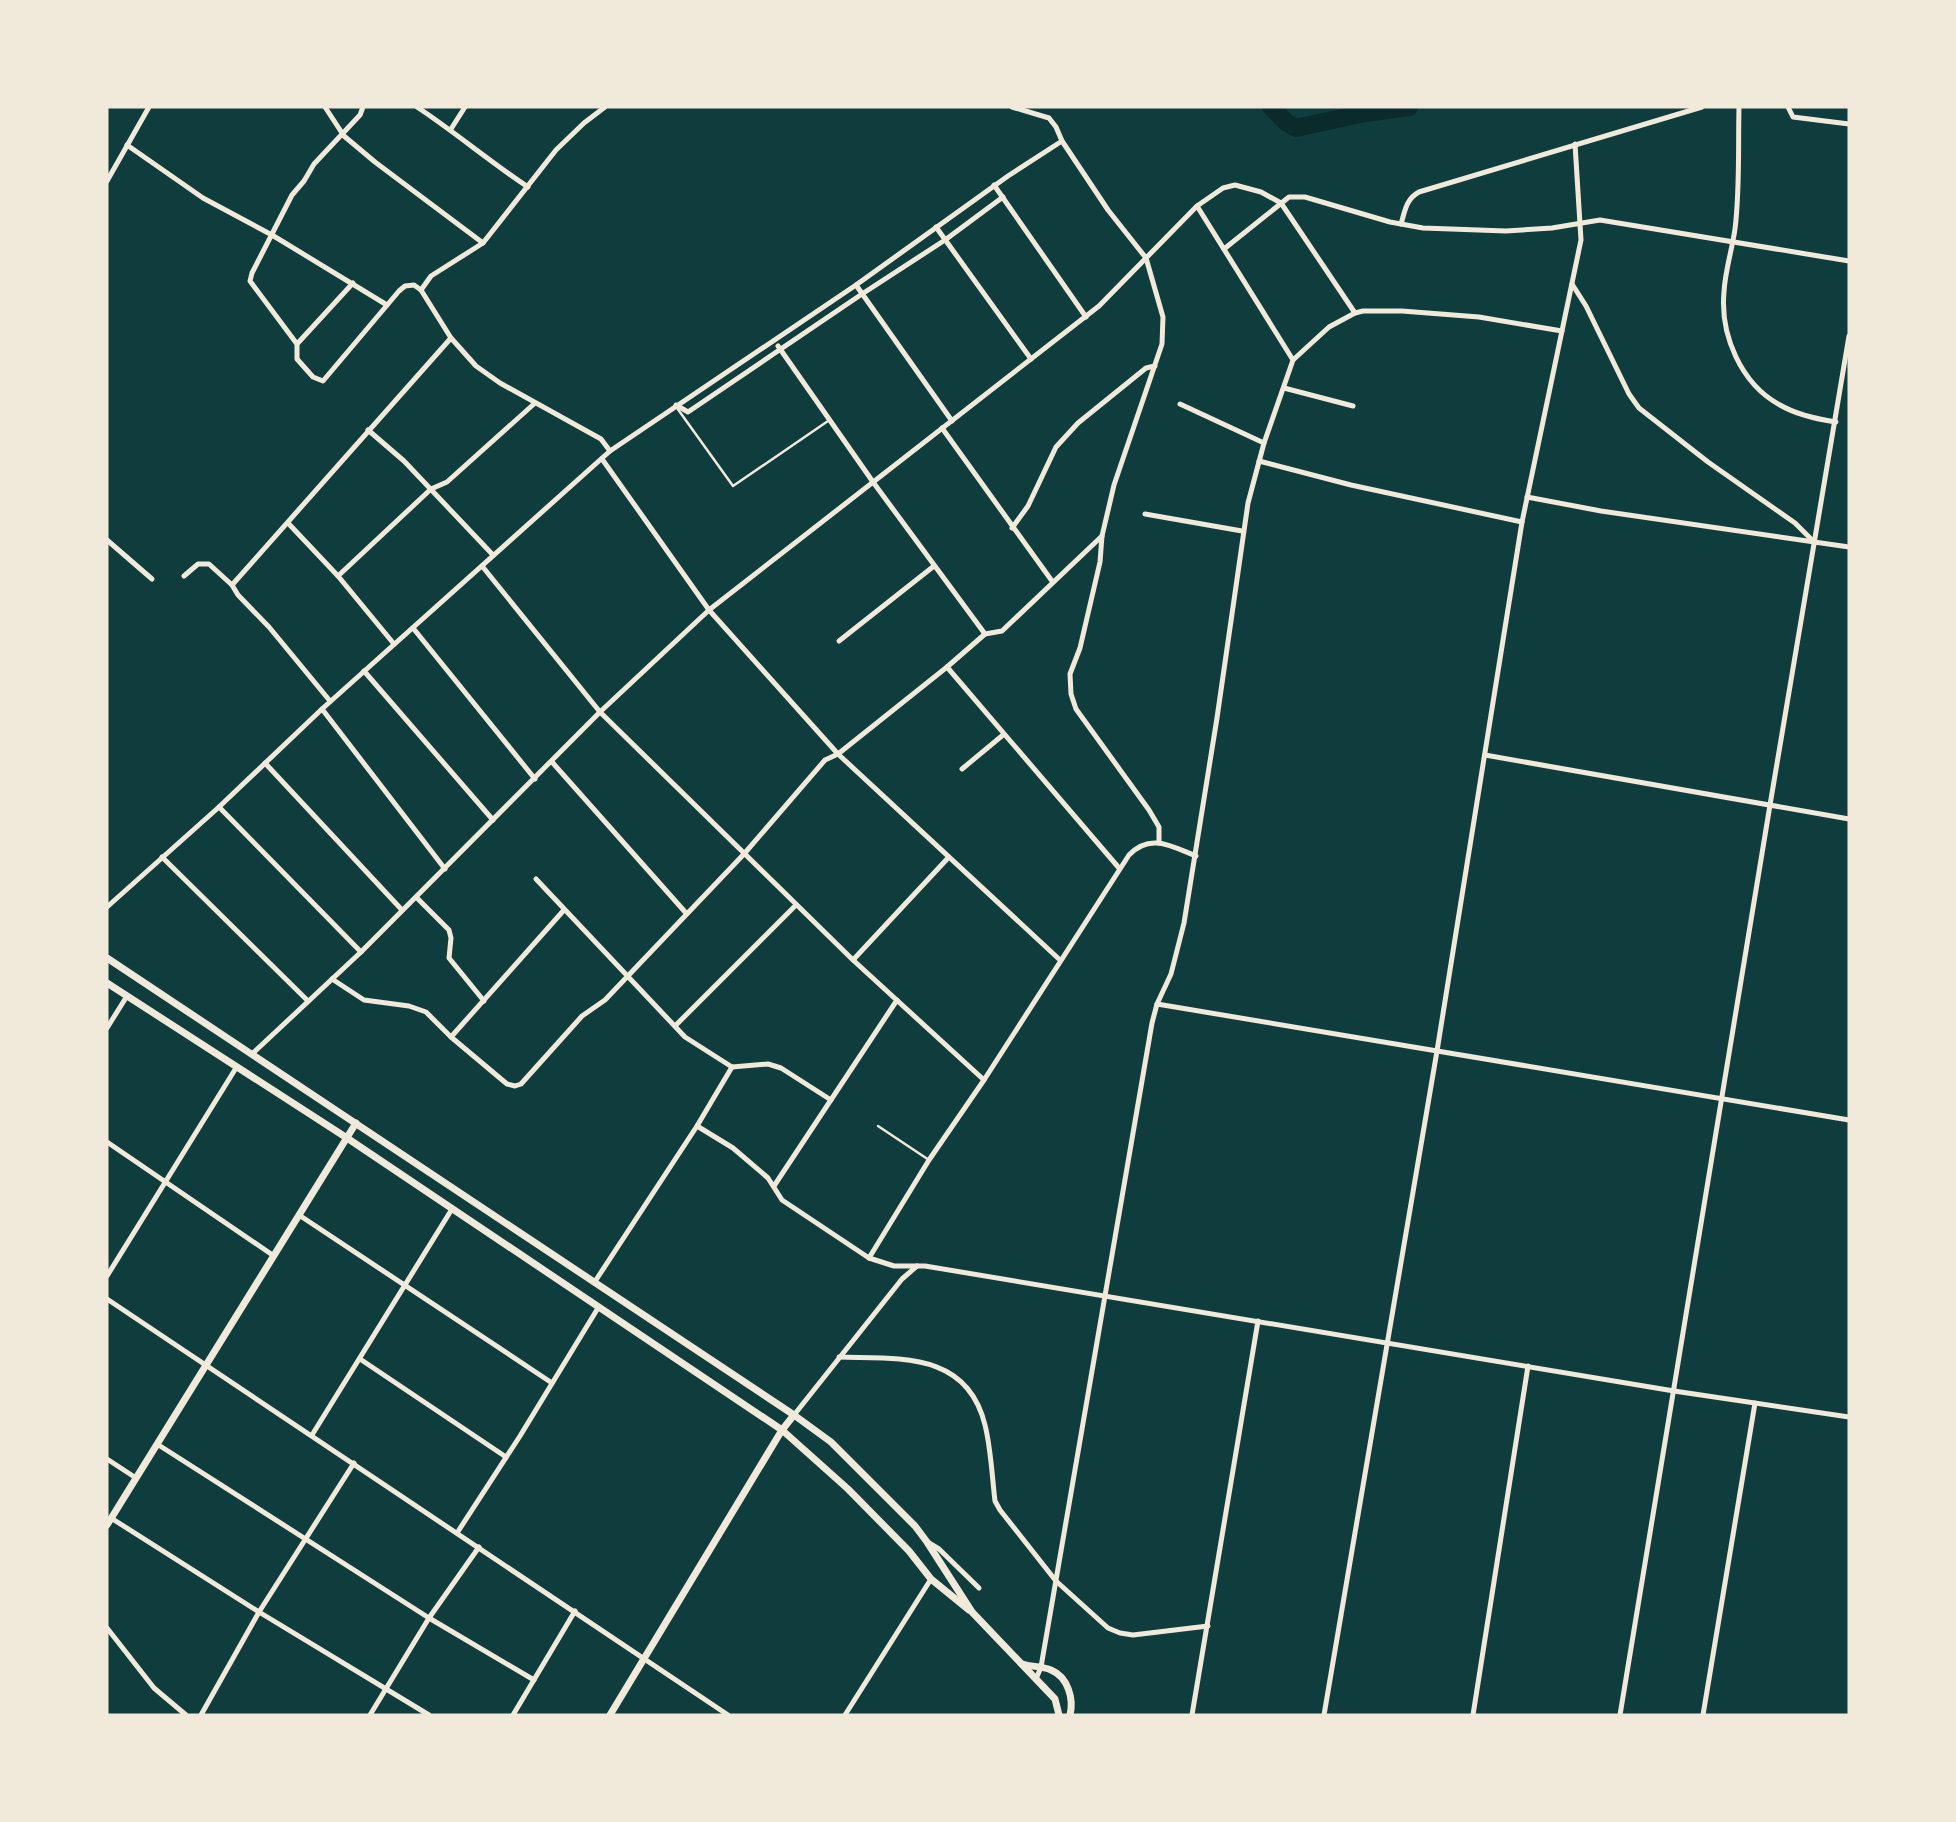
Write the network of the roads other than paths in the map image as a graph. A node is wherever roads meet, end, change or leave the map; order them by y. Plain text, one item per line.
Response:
1 (149, 107) edge
2 (325, 107) edge
3 (363, 107) edge
4 (417, 107) edge
5 (465, 107) edge
6 (605, 107) edge
7 (1012, 107) edge
8 (1702, 107) edge
9 (1740, 107) edge
10 (1788, 107) edge
11 (1849, 124) edge
12 (451, 129) junction
13 (341, 133) junction
14 (1062, 141) junction
15 (1574, 144) junction
16 (127, 145) junction
17 (107, 181) edge
18 (994, 186) junction
19 (528, 187) junction
20 (1003, 197) junction
21 (1281, 203) junction
22 (1197, 206) junction
23 (1581, 223) junction
24 (1401, 224) junction
25 (936, 228) junction
26 (272, 235) junction
27 (945, 240) junction
28 (1732, 242) junction
29 (483, 243) junction
30 (1224, 249) junction
31 (1146, 258) junction
32 (1849, 261) edge
33 (354, 283) junction
34 (1572, 284) junction
35 (856, 285) junction
36 (421, 290) junction
37 (862, 294) junction
38 (387, 305) junction
39 (1355, 313) junction
40 (1086, 317) junction
41 (1562, 331) junction
42 (1849, 336) edge
43 (450, 338) junction
44 (774, 341) junction
45 (297, 344) junction
46 (780, 349) junction
47 (1031, 359) junction
48 (1293, 360) junction
49 (1155, 366) junction
50 (1284, 388) junction
51 (535, 403) junction
52 (1180, 404) dead end
53 (676, 405) junction
54 (1353, 406) dead end
55 (831, 419) junction
56 (951, 421) junction
57 (1836, 422) junction
58 (942, 428) junction
59 (368, 430) junction
60 (1264, 443) junction
61 (610, 451) junction
62 (601, 459) junction
63 (1259, 461) junction
64 (873, 482) junction
65 (431, 489) junction
66 (1527, 497) junction
67 (1145, 514) dead end
68 (1522, 522) junction
69 (288, 523) junction
70 (1012, 528) junction
71 (1242, 531) junction
72 (1102, 536) junction
73 (107, 540) edge
74 (1815, 543) junction
75 (1849, 547) edge
76 (492, 555) junction
77 (482, 566) junction
78 (934, 566) junction
79 (184, 576) dead end
80 (338, 576) junction
81 (152, 579) dead end
82 (1052, 581) junction
83 (232, 585) junction
84 (709, 610) junction
85 (413, 628) junction
86 (985, 634) junction
87 (839, 640) dead end
88 (394, 644) junction
89 (947, 667) junction
90 (364, 671) junction
91 (330, 701) junction
92 (322, 709) junction
93 (600, 712) junction
94 (1003, 735) junction
95 (838, 754) junction
96 (1485, 755) junction
97 (552, 762) junction
98 (265, 763) junction
99 (962, 769) dead end
100 (534, 779) junction
101 (1770, 805) junction
102 (219, 807) junction
103 (1849, 819) edge
104 (493, 820) junction
105 (1159, 843) junction
106 (744, 854) junction
107 (1196, 856) junction
108 (162, 857) junction
109 (948, 858) junction
110 (1119, 868) junction
111 (445, 869) junction
112 (536, 879) dead end
113 (416, 897) junction
114 (796, 905) junction
115 (107, 907) edge
116 (402, 910) junction
117 (564, 910) junction
118 (686, 913) junction
119 (361, 952) junction
120 (107, 958) edge
121 (853, 960) junction
122 (1060, 960) junction
123 (628, 975) junction
124 (332, 979) junction
125 (107, 983) edge
126 (127, 996) junction
127 (897, 1000) junction
128 (308, 1001) junction
129 (484, 1001) junction
130 (1157, 1004) junction
131 (675, 1026) junction
132 (107, 1028) edge
133 (451, 1037) junction
134 (1437, 1051) junction
135 (252, 1054) junction
136 (732, 1067) junction
137 (236, 1068) junction
138 (984, 1080) junction
139 (1723, 1099) junction
140 (831, 1100) junction
141 (1849, 1119) edge
142 (356, 1123) junction
143 (697, 1126) junction
144 (878, 1126) dead end
145 (347, 1138) junction
146 (107, 1142) edge
147 (929, 1160) junction
148 (165, 1182) junction
149 (774, 1186) junction
150 (452, 1209) junction
151 (299, 1215) junction
152 (274, 1256) junction
153 (869, 1258) junction
154 (917, 1266) junction
155 (107, 1276) edge
156 (594, 1283) junction
157 (405, 1286) junction
158 (1107, 1296) junction
159 (107, 1299) edge
160 (598, 1308) junction
161 (1258, 1321) junction
162 (1388, 1343) junction
163 (839, 1357) junction
164 (360, 1359) junction
165 (207, 1364) junction
166 (1528, 1366) junction
167 (552, 1383) junction
168 (1674, 1391) junction
169 (1755, 1403) junction
170 (794, 1415) junction
171 (1849, 1417) edge
172 (782, 1430) junction
173 (312, 1435) junction
174 (157, 1444) junction
175 (506, 1457) junction
176 (107, 1459) edge
177 (354, 1463) junction
178 (136, 1478) junction
179 (109, 1521) edge
180 (457, 1533) junction
181 (306, 1540) junction
182 (928, 1542) junction
183 (478, 1547) junction
184 (931, 1579) junction
185 (1056, 1581) junction
186 (979, 1588) dead end
187 (575, 1611) junction
188 (259, 1612) junction
189 (972, 1612) junction
190 (429, 1618) junction
191 (1208, 1626) junction
192 (107, 1628) edge
193 (643, 1659) junction
194 (1020, 1663) junction
195 (1041, 1667) junction
196 (534, 1679) junction
197 (1036, 1679) junction
198 (386, 1689) junction
199 (186, 1715) edge
200 (201, 1715) edge
201 (370, 1715) edge
202 (429, 1715) edge
203 (513, 1715) edge
204 (610, 1715) edge
205 (728, 1715) edge
206 (845, 1715) edge
207 (1059, 1715) edge
208 (1070, 1715) edge
209 (1192, 1715) edge
210 (1324, 1715) edge
211 (1473, 1715) edge
212 (1620, 1715) edge
213 (1703, 1715) edge

1 - 16 street
2 - 13 street
3 - 13 street
4 - 12 street
5 - 12 street
6 - 19 street
7 - 14 street
8 - 15 street
9 - 28 street
10 - 11 street
12 - 19 street
13 - 26 street
13 - 29 street
14 - 18 street
14 - 31 street
15 - 23 street
15 - 24 street
16 - 17 street
16 - 26 street
18 - 20 street
18 - 25 street
19 - 29 street
20 - 27 street
20 - 40 street
21 - 22 street
21 - 24 street
21 - 30 street
21 - 39 street
22 - 30 street
22 - 31 street
23 - 24 street
23 - 28 street
23 - 34 street
25 - 27 street
25 - 35 street
26 - 33 street
26 - 45 street
27 - 37 street
27 - 47 street
28 - 32 street
28 - 57 street
29 - 36 street
30 - 48 street
31 - 40 street
31 - 49 street
33 - 38 street
33 - 45 street
34 - 41 street
34 - 74 street
35 - 37 street
35 - 44 street
36 - 38 street
36 - 43 street
37 - 46 street
37 - 56 street
38 - 45 street
39 - 41 street
39 - 48 street
40 - 47 street
41 - 66 street
42 - 57 street
43 - 51 street
43 - 59 street
44 - 46 street
44 - 53 street
46 - 53 street
46 - 55 street
47 - 56 street
48 - 50 street
49 - 70 street
49 - 72 street
50 - 54 street
50 - 60 street
51 - 61 street
51 - 65 street
52 - 60 street
53 - 55 lane
53 - 61 street
55 - 64 street
56 - 58 street
57 - 74 street
58 - 64 street
58 - 70 street
59 - 65 street
59 - 69 street
60 - 63 street
61 - 62 street
62 - 76 street
62 - 84 street
63 - 68 street
63 - 71 street
64 - 78 street
64 - 84 street
65 - 76 street
65 - 80 street
66 - 68 street
66 - 74 street
67 - 71 street
68 - 96 street
69 - 80 street
69 - 83 street
70 - 82 street
71 - 107 street
72 - 82 street
72 - 105 street
73 - 81 street
74 - 75 street
74 - 101 street
76 - 77 street
77 - 85 street
77 - 93 street
78 - 86 street
78 - 87 street
79 - 83 street
80 - 88 street
82 - 86 street
83 - 91 street
84 - 93 street
84 - 95 street
85 - 88 street
85 - 100 street
86 - 89 street
88 - 90 street
89 - 94 street
89 - 95 street
90 - 91 street
90 - 104 street
91 - 92 street
92 - 98 street
92 - 111 street
93 - 97 street
93 - 106 street
94 - 99 street
94 - 110 street
95 - 106 street
95 - 109 street
96 - 101 street
96 - 134 street
97 - 100 street
97 - 118 street
98 - 102 street
98 - 116 street
100 - 104 street
101 - 103 street
101 - 139 street
102 - 108 street
102 - 119 street
104 - 111 street
105 - 107 street
105 - 110 street
106 - 114 street
106 - 118 street
107 - 130 street
108 - 115 street
108 - 128 street
109 - 121 street
109 - 122 street
110 - 122 street
111 - 113 street
112 - 117 street
113 - 116 street
113 - 129 street
114 - 121 street
114 - 131 street
116 - 119 street
117 - 123 street
117 - 129 street
118 - 123 street
119 - 124 street
120 - 135 street
121 - 127 street
122 - 138 street
123 - 131 street
123 - 133 street
124 - 128 street
124 - 133 street
125 - 126 street
126 - 132 street
126 - 137 street
127 - 138 street
127 - 140 street
128 - 135 street
129 - 133 street
130 - 134 street
130 - 158 street
131 - 136 street
134 - 139 street
134 - 162 street
135 - 142 street
136 - 140 street
136 - 143 street
137 - 145 street
137 - 148 street
138 - 147 street
139 - 141 street
139 - 168 street
140 - 149 street
142 - 145 street
142 - 156 street
143 - 149 street
143 - 156 street
144 - 147 lane
145 - 150 street
145 - 151 street
146 - 148 street
147 - 153 street
148 - 152 street
148 - 155 street
149 - 153 street
150 - 157 street
150 - 160 street
151 - 152 street
151 - 157 street
152 - 165 street
153 - 154 street
154 - 158 street
154 - 163 street
156 - 170 street
157 - 164 street
157 - 167 street
158 - 161 street
158 - 185 street
159 - 165 street
160 - 167 street
160 - 172 street
161 - 162 street
161 - 191 street
162 - 166 street
162 - 210 street
163 - 170 street
163 - 185 street
164 - 173 street
164 - 175 street
165 - 173 street
165 - 174 street
166 - 168 street
166 - 211 street
167 - 175 street
168 - 169 street
168 - 212 street
169 - 171 street
169 - 213 street
170 - 172 street
170 - 182 street
172 - 184 street
172 - 193 street
173 - 177 street
174 - 178 street
174 - 181 street
175 - 180 street
176 - 178 street
177 - 180 street
177 - 181 street
178 - 179 street
179 - 188 street
180 - 183 street
181 - 188 street
181 - 190 street
182 - 186 street
182 - 189 street
183 - 187 street
183 - 190 street
184 - 189 street
184 - 206 street
185 - 191 street
185 - 195 street
187 - 193 street
187 - 196 street
188 - 198 street
188 - 200 street
189 - 194 street
190 - 196 street
190 - 198 street
191 - 209 street
192 - 199 street
193 - 204 street
193 - 205 street
194 - 195 street
194 - 197 street
195 - 197 street
195 - 208 street
196 - 203 street
197 - 207 street
198 - 201 street
198 - 202 street

